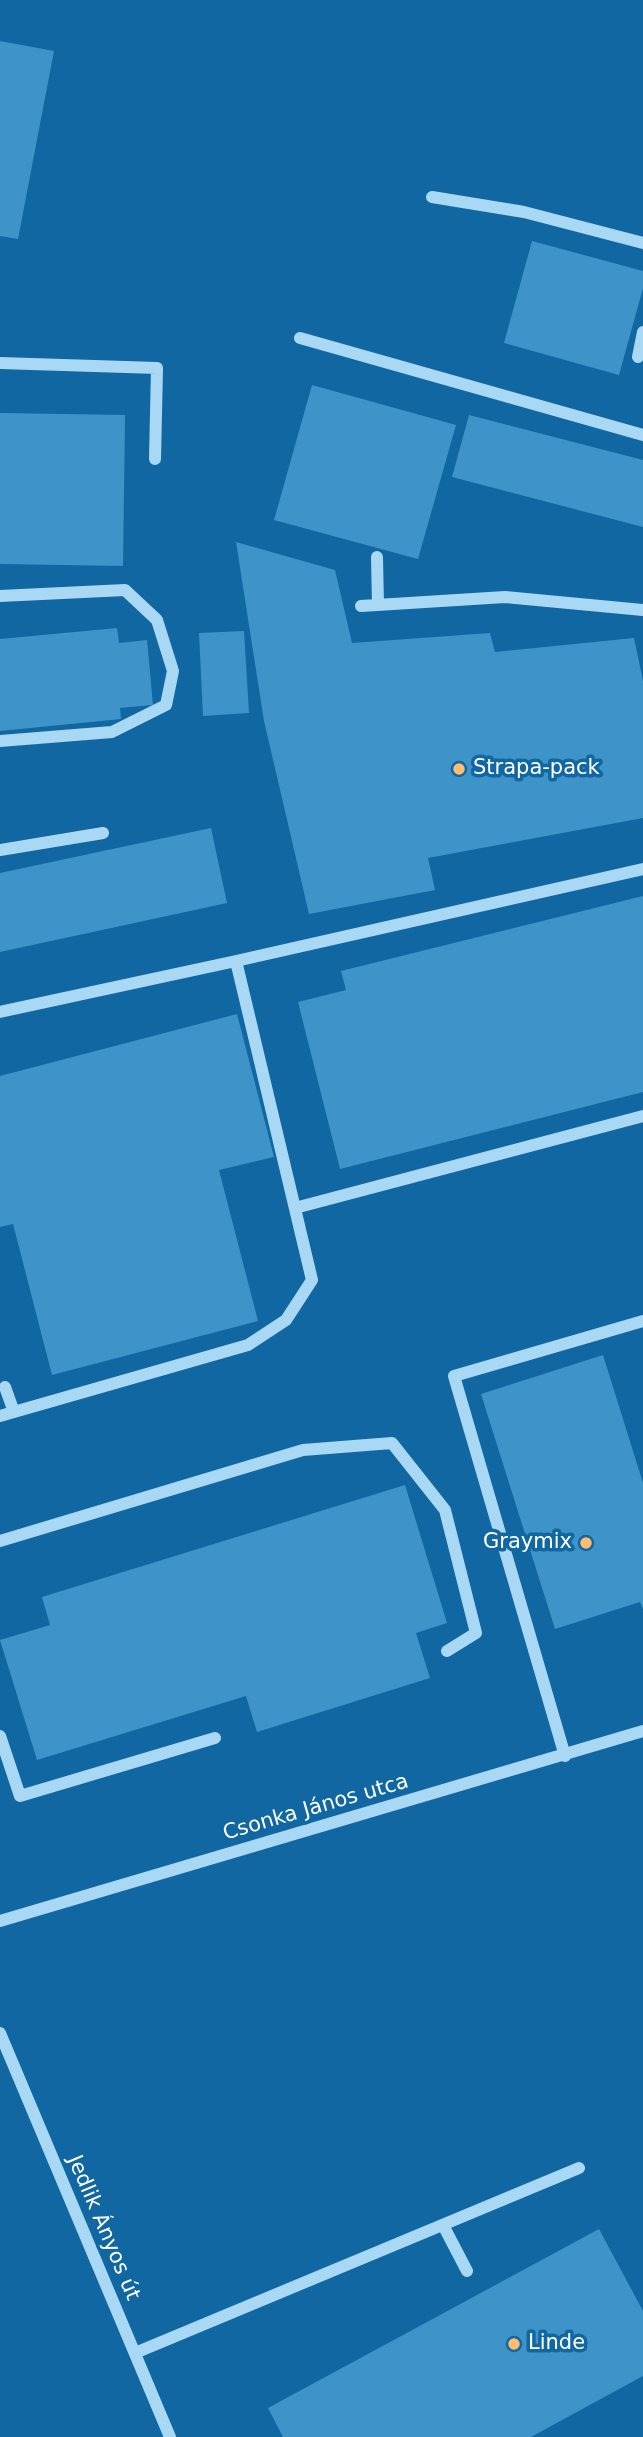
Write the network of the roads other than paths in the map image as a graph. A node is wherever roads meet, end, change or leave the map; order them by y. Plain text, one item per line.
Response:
1 (432, 197) dead end
2 (643, 243) edge
3 (643, 332) edge
4 (300, 338) dead end
5 (638, 357) dead end
6 (0, 363) edge
7 (643, 435) edge
8 (155, 459) dead end
9 (377, 557) dead end
10 (0, 596) edge
11 (378, 605) junction
12 (361, 606) dead end
13 (643, 610) edge
14 (0, 741) edge
15 (103, 832) dead end
16 (0, 850) edge
17 (643, 869) edge
18 (236, 961) junction
19 (0, 1012) edge
20 (643, 1116) edge
21 (295, 1208) junction
22 (643, 1321) edge
23 (5, 1387) dead end
24 (13, 1412) junction
25 (0, 1416) edge
26 (0, 1541) edge
27 (447, 1651) dead end
28 (643, 1731) edge
29 (0, 1736) edge
30 (215, 1738) dead end
31 (565, 1756) junction
32 (0, 1921) edge
33 (0, 2033) edge
34 (579, 2168) dead end
35 (443, 2225) junction
36 (467, 2271) dead end
37 (135, 2353) junction
38 (170, 2437) edge

1 - 2 street
3 - 5 street
4 - 7 street
6 - 8 street
9 - 11 street
10 - 14 street
11 - 12 street
11 - 13 street
15 - 16 street
17 - 18 street
18 - 19 street
18 - 21 street
20 - 21 street
21 - 24 street
22 - 31 street
23 - 24 street
24 - 25 street
26 - 27 street
28 - 31 street, Csonka János utca
29 - 30 street
31 - 32 street, Csonka János utca
33 - 37 street, Jedlik Ányos út
34 - 35 street
35 - 36 street
35 - 37 street
37 - 38 street, Jedlik Ányos út

